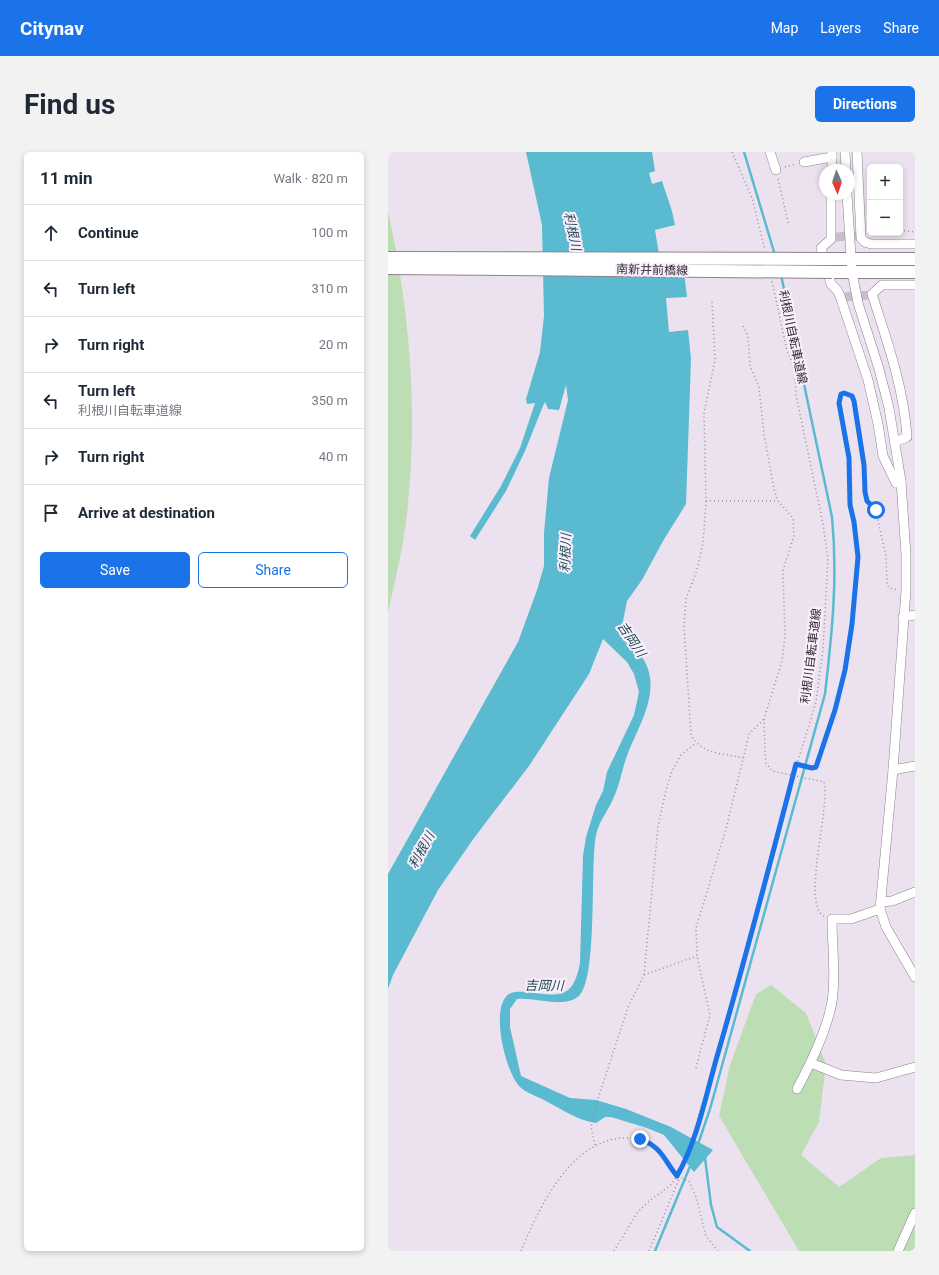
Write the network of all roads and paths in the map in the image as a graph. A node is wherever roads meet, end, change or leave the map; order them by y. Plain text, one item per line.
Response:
1 (732, 152) edge
2 (770, 152) edge
3 (845, 152) edge
4 (857, 152) edge
5 (832, 155) edge
6 (804, 162) joint
7 (846, 164) edge
8 (776, 170) junction
9 (831, 200) edge
10 (847, 200) edge
11 (789, 226) dead end
12 (903, 230) edge
13 (915, 232) edge
14 (881, 244) junction
15 (915, 244) edge
16 (766, 254) dead end
17 (388, 258) edge
18 (850, 259) junction
19 (915, 259) edge
20 (388, 268) edge
21 (852, 272) junction
22 (915, 272) edge
23 (771, 276) dead end
24 (882, 285) junction
25 (915, 286) edge
26 (712, 302) dead end
27 (743, 326) dead end
28 (895, 442) junction
29 (901, 481) junction
30 (706, 501) junction
31 (778, 501) junction
32 (896, 590) dead end
33 (915, 615) edge
34 (903, 617) junction
35 (764, 719) junction
36 (696, 743) junction
37 (743, 758) junction
38 (796, 764) junction
39 (915, 766) edge
40 (893, 770) junction
41 (793, 776) junction
42 (915, 892) edge
43 (880, 906) junction
44 (832, 919) junction
45 (697, 956) junction
46 (914, 971) edge
47 (644, 975) junction
48 (811, 1063) junction
49 (915, 1067) edge
50 (696, 1068) dead end
51 (797, 1089) dead end
52 (595, 1145) junction
53 (677, 1176) junction
54 (679, 1179) junction
55 (915, 1213) edge
56 (521, 1251) edge
57 (614, 1251) edge
58 (649, 1251) edge
59 (718, 1251) edge
60 (898, 1251) edge

1 - 16 path
2 - 8 street
3 - 7 street
4 - 14 street
5 - 6 street
6 - 8 path
8 - 11 path
9 - 29 street
10 - 18 street
12 - 13 path
14 - 15 street
14 - 24 street
17 - 18 main road, 南新井前橋線, bridge
18 - 19 main road, 南新井前橋線, bridge
18 - 21 street
20 - 21 main road, 南新井前橋線, bridge
21 - 22 main road, 南新井前橋線, bridge
21 - 28 street
23 - 38 path, 利根川自転車道線
24 - 25 street
24 - 28 street
26 - 30 path
27 - 31 path
28 - 29 street
29 - 34 street
30 - 31 path
30 - 36 path
31 - 35 path
32 - 38 path
33 - 34 street
34 - 40 street
35 - 37 path
35 - 41 path
36 - 37 path
36 - 47 path
37 - 45 path
38 - 41 path, 利根川自転車道線
39 - 40 street
40 - 43 street
41 - 44 path
41 - 53 path, 利根川自転車道線
42 - 43 street
43 - 44 street
43 - 46 street
44 - 48 street
45 - 47 path
45 - 50 path
47 - 52 path
48 - 49 street
48 - 51 street
52 - 53 path
52 - 56 path
53 - 54 path
53 - 57 path, 利根川自転車道線
54 - 58 path
54 - 59 path
55 - 60 street

